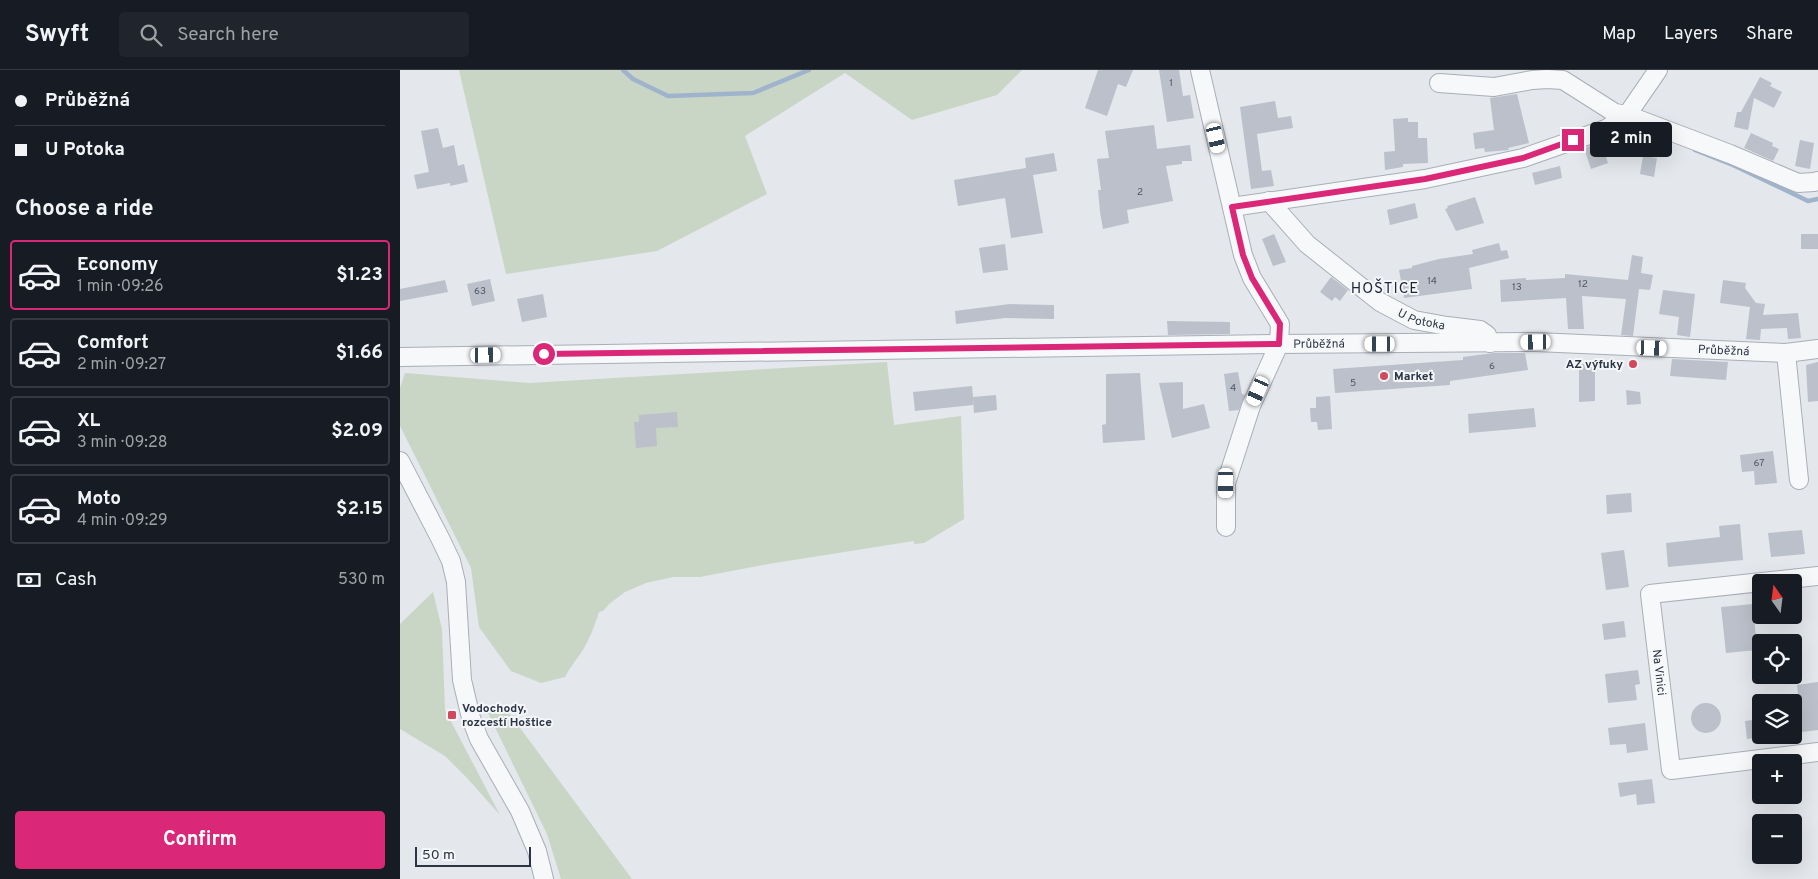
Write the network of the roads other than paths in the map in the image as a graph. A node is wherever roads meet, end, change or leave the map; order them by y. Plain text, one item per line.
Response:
1 (1200, 70) edge
2 (1658, 70) edge
3 (1439, 83) dead end
4 (1627, 115) junction
5 (1818, 180) edge
6 (1269, 201) junction
7 (1232, 207) junction
8 (1490, 343) junction
9 (1279, 344) junction
10 (1818, 349) edge
11 (1786, 353) junction
12 (400, 357) edge
13 (400, 461) edge
14 (1799, 480) dead end
15 (1226, 527) dead end
16 (1818, 576) edge
17 (1818, 752) edge
18 (544, 879) edge

1 - 7 street
2 - 4 street
3 - 4 street
4 - 5 street
4 - 6 street
6 - 7 street
6 - 8 street, U Potoka
7 - 9 street
8 - 9 street, Průběžná
8 - 11 street, Průběžná
9 - 12 street, Průběžná
9 - 15 street
10 - 11 street, Průběžná
11 - 14 street
13 - 18 street
16 - 17 street, Na Vinici

